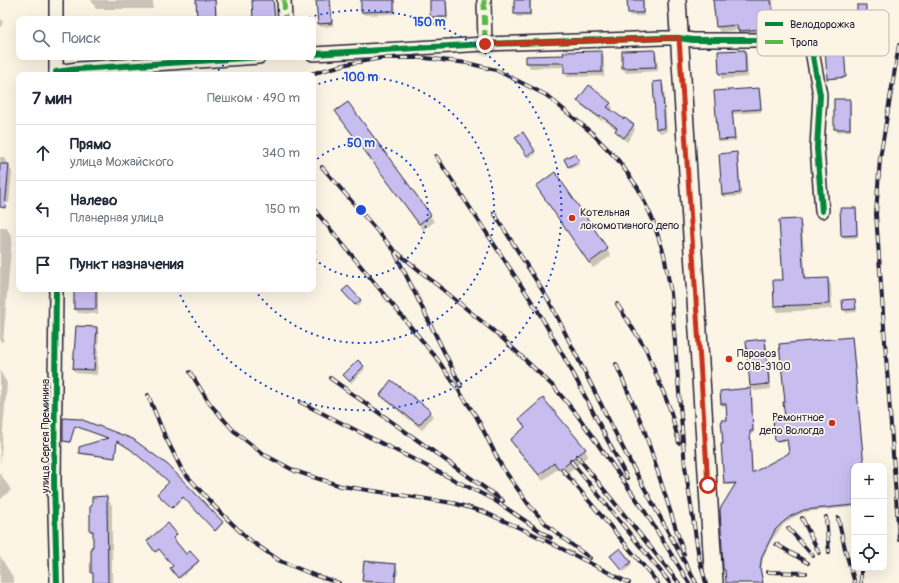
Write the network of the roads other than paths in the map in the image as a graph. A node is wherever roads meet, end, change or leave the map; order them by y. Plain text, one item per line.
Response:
1 (56, 0) edge
2 (284, 0) edge
3 (484, 0) edge
4 (677, 0) edge
5 (56, 16) edge
6 (285, 16) edge
7 (679, 38) junction
8 (757, 40) edge
9 (485, 44) junction
10 (316, 54) edge
11 (813, 56) edge
12 (56, 60) edge
13 (214, 60) edge
14 (56, 72) edge
15 (62, 72) edge
16 (822, 211) dead end
17 (56, 292) edge
18 (57, 583) edge
19 (714, 583) edge

1 - 5 street
2 - 6 street
3 - 9 street
4 - 7 main road
7 - 8 street
7 - 9 street
7 - 19 main road
9 - 10 street
11 - 16 street
12 - 14 street
13 - 15 street
17 - 18 street, улица Сергея Преминина

